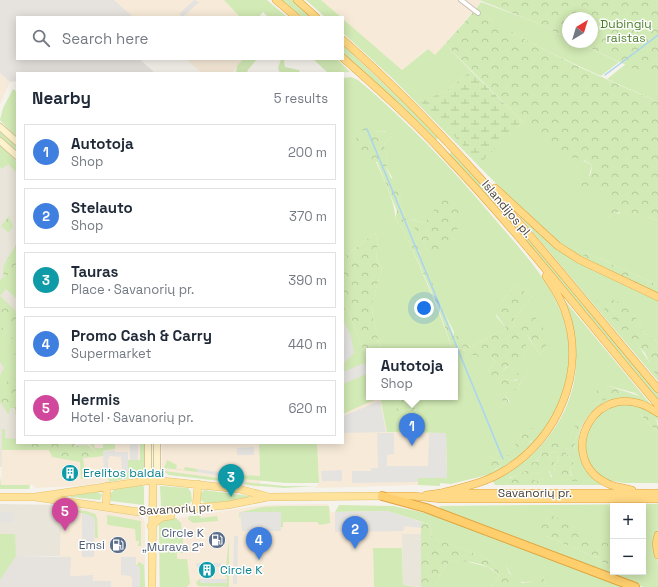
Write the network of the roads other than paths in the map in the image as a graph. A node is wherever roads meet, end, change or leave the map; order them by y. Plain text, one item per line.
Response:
1 (276, 0) edge
2 (297, 0) edge
3 (461, 0) edge
4 (478, 12) dead end
5 (295, 16) edge
6 (315, 16) edge
7 (344, 41) edge
8 (344, 59) edge
9 (0, 127) edge
10 (0, 141) edge
11 (16, 141) edge
12 (16, 155) edge
13 (469, 163) junction
14 (531, 252) junction
15 (658, 297) edge
16 (658, 389) edge
17 (658, 405) edge
18 (658, 413) edge
19 (148, 444) edge
20 (157, 444) edge
21 (153, 480) junction
22 (198, 484) junction
23 (107, 486) junction
24 (441, 493) junction
25 (644, 493) junction
26 (658, 493) edge
27 (382, 496) junction
28 (413, 496) junction
29 (0, 497) edge
30 (35, 497) junction
31 (269, 497) junction
32 (658, 499) edge
33 (106, 507) junction
34 (204, 508) junction
35 (196, 509) junction
36 (152, 512) junction
37 (152, 526) junction
38 (658, 535) edge
39 (658, 555) edge
40 (152, 587) edge
41 (635, 587) edge

1 - 5 highway
2 - 6 highway
3 - 4 street
7 - 13 highway, Islandijos pl.
8 - 14 highway, Islandijos pl.
9 - 11 main road
10 - 12 main road
13 - 15 highway
13 - 16 highway, Islandijos pl.
14 - 17 highway, Islandijos pl.
14 - 24 highway
18 - 25 highway
19 - 21 main road
20 - 21 main road
21 - 22 main road, Savanorių pr.
21 - 23 main road, Savanorių pr.
21 - 36 main road
22 - 31 main road, Savanorių pr.
22 - 35 main road
23 - 30 main road, Savanorių pr.
23 - 33 main road
24 - 25 highway, Savanorių pr.
24 - 28 highway, Savanorių pr.
25 - 26 highway, Savanorių pr.
27 - 28 highway, Savanorių pr.
27 - 31 main road, Savanorių pr.
27 - 41 highway
28 - 32 highway, Savanorių pr.
29 - 30 main road, Savanorių pr.
30 - 33 main road, Savanorių pr.
31 - 34 main road, Savanorių pr.
33 - 36 main road, Savanorių pr.
34 - 35 main road, Savanorių pr.
34 - 37 main road
35 - 36 main road, Savanorių pr.
36 - 37 main road
37 - 40 main road
38 - 39 highway

